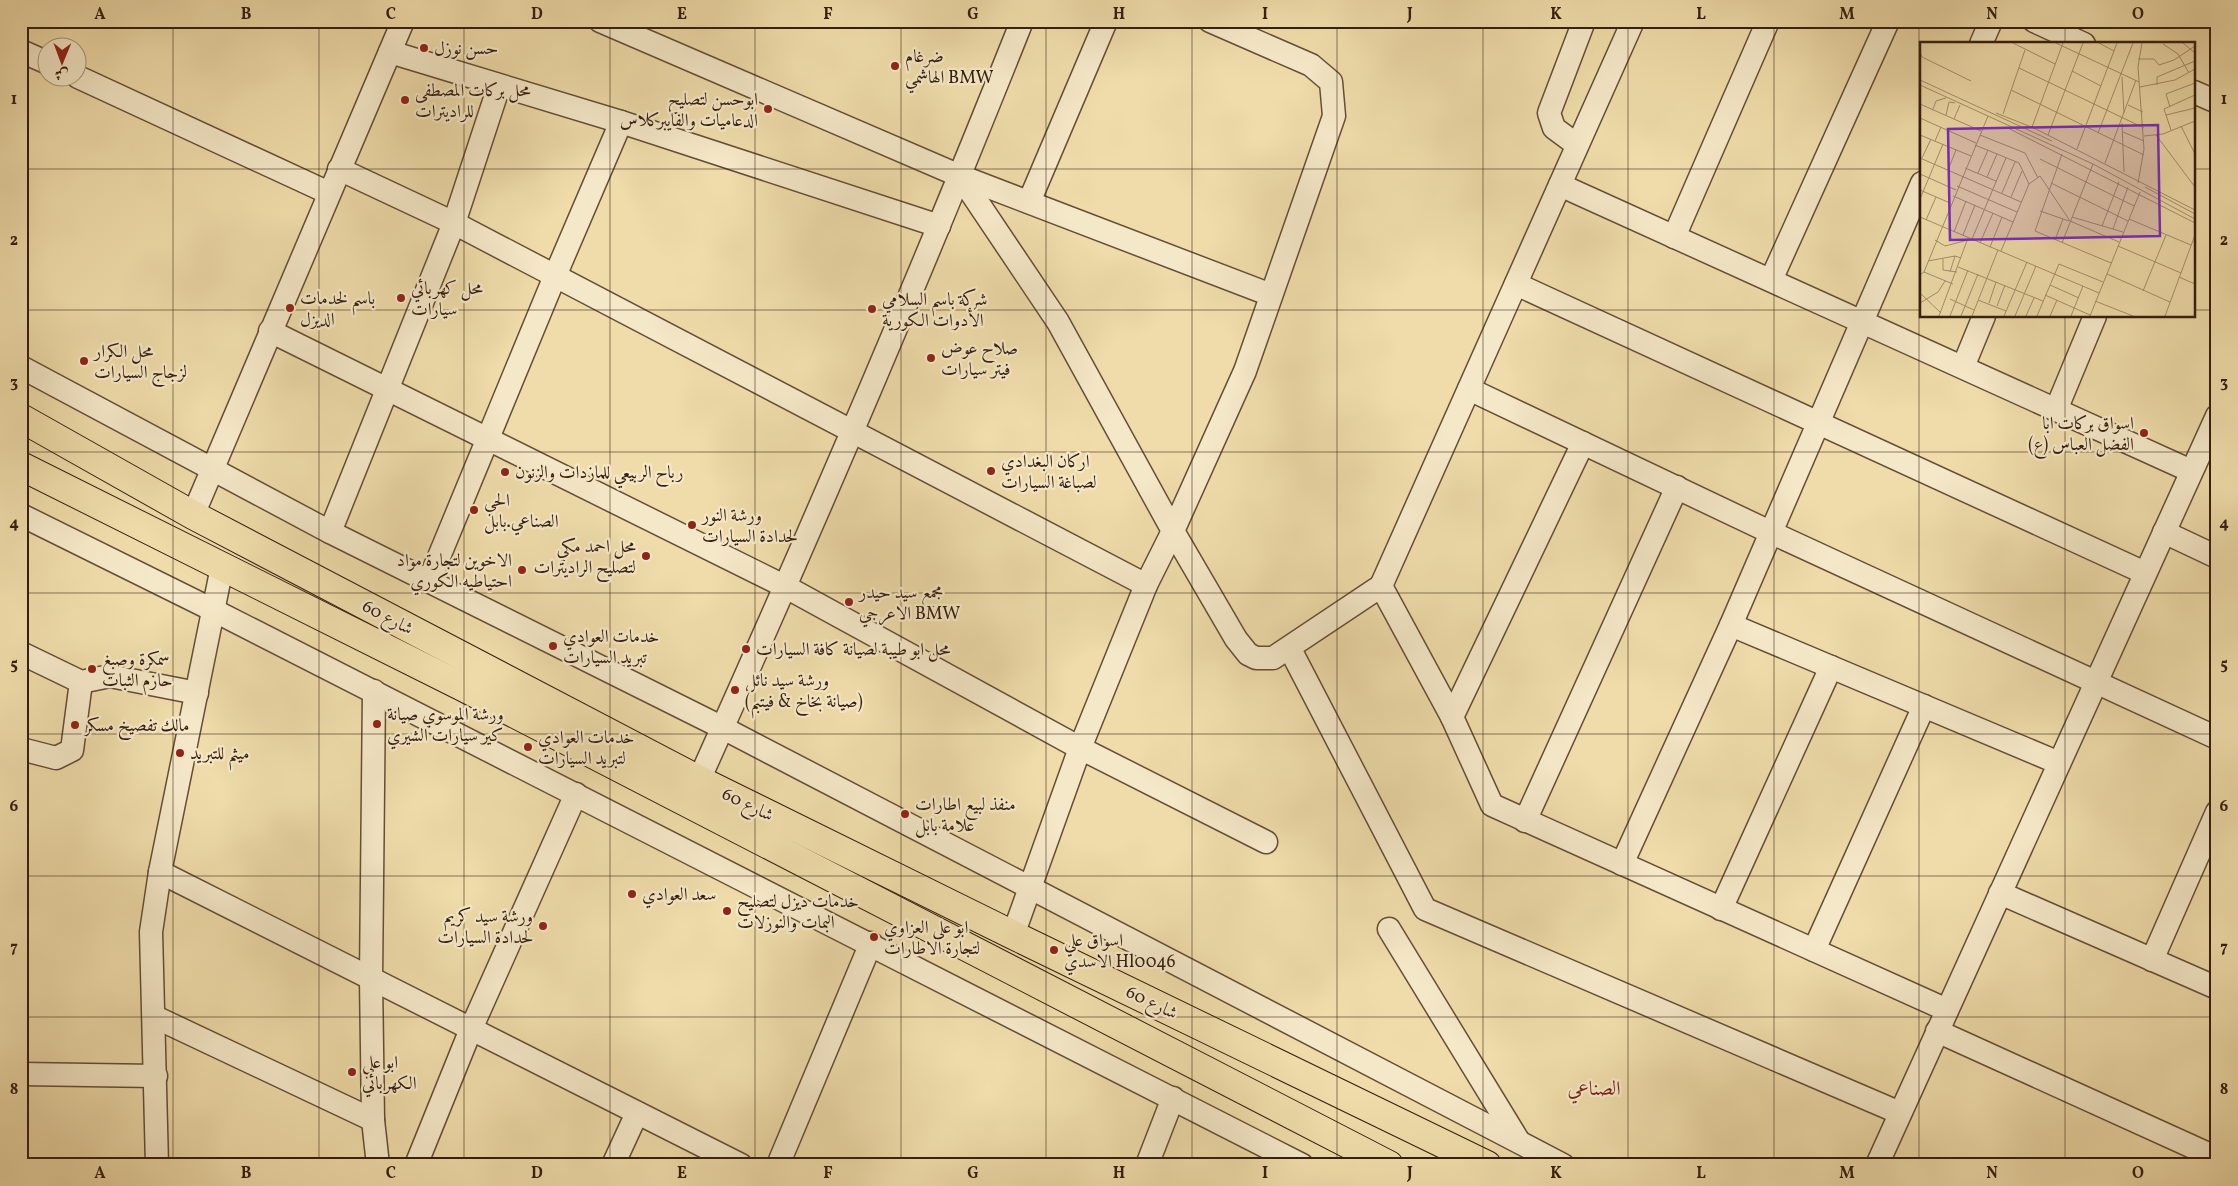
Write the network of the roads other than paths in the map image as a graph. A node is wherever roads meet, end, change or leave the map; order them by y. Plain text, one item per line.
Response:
1 (403, 21) edge
2 (600, 21) edge
3 (1022, 21) edge
4 (1106, 21) edge
5 (1210, 21) edge
6 (1584, 21) edge
7 (1632, 21) edge
8 (1768, 21) edge
9 (1888, 21) edge
10 (1991, 21) edge
11 (2038, 22) edge
12 (1982, 42) edge
13 (2080, 42) edge
14 (21, 51) edge
15 (390, 52) junction
16 (38, 59) edge
17 (88, 82) edge
18 (499, 86) junction
19 (2196, 93) edge
20 (2217, 102) edge
21 (621, 122) junction
22 (1577, 146) junction
23 (338, 169) junction
24 (960, 176) junction
25 (1560, 185) junction
26 (1920, 187) edge
27 (329, 193) junction
28 (1029, 202) junction
29 (454, 223) junction
30 (939, 226) junction
31 (1674, 237) junction
32 (555, 276) junction
33 (1771, 280) junction
34 (1516, 284) junction
35 (1272, 295) junction
36 (1983, 318) edge
37 (2094, 318) edge
38 (1862, 322) junction
39 (270, 331) junction
40 (21, 367) edge
41 (1963, 368) junction
42 (387, 389) junction
43 (1469, 389) junction
44 (2056, 410) junction
45 (2217, 416) edge
46 (21, 418) edge
47 (1819, 423) junction
48 (852, 433) junction
49 (487, 438) junction
50 (1583, 442) junction
51 (21, 466) edge
52 (213, 471) junction
53 (2191, 471) junction
54 (1678, 487) junction
55 (193, 515) junction
56 (22, 518) edge
57 (1173, 531) junction
58 (330, 532) junction
59 (1770, 532) junction
60 (2164, 532) junction
61 (2217, 557) edge
62 (222, 567) junction
63 (2145, 573) junction
64 (429, 581) junction
65 (1146, 585) junction
66 (1381, 586) junction
67 (786, 587) junction
68 (214, 610) junction
69 (1732, 625) junction
70 (1290, 649) junction
71 (21, 653) edge
72 (1831, 667) junction
73 (81, 682) junction
74 (2095, 683) junction
75 (374, 691) junction
76 (197, 693) junction
77 (1924, 706) junction
78 (1452, 717) junction
79 (722, 728) junction
80 (2217, 738) edge
81 (1080, 748) junction
82 (21, 749) edge
83 (2059, 763) junction
84 (699, 780) junction
85 (576, 794) junction
86 (2217, 812) edge
87 (1525, 821) junction
88 (1266, 842) dead end
89 (1622, 864) junction
90 (160, 872) junction
91 (1031, 888) junction
92 (2000, 893) junction
93 (1721, 909) junction
94 (1389, 929) dead end
95 (1012, 935) junction
96 (870, 943) junction
97 (1814, 950) junction
98 (2152, 960) junction
99 (371, 978) junction
100 (2217, 988) edge
101 (1947, 1010) junction
102 (155, 1017) junction
103 (472, 1030) junction
104 (1938, 1031) junction
105 (21, 1074) edge
106 (156, 1076) junction
107 (1173, 1098) junction
108 (637, 1113) junction
109 (1900, 1113) junction
110 (372, 1120) junction
111 (1518, 1141) junction
112 (2217, 1158) edge
113 (157, 1160) edge
114 (1884, 1162) edge
115 (178, 1165) edge
116 (378, 1165) edge
117 (416, 1165) edge
118 (613, 1165) edge
119 (741, 1165) edge
120 (778, 1165) edge
121 (1147, 1165) edge
122 (1302, 1165) edge
123 (1389, 1165) edge
124 (1487, 1165) edge
125 (1563, 1165) edge

1 - 15 street
2 - 24 street
3 - 24 street
4 - 28 street
5 - 35 street
6 - 22 street
7 - 22 street
8 - 31 street
9 - 33 street
10 - 12 street
11 - 13 street
14 - 16 street
15 - 18 street
15 - 23 street
17 - 27 street
18 - 21 street
18 - 29 street
19 - 20 street
21 - 30 street
21 - 32 street
22 - 25 street
23 - 27 street
23 - 29 street
24 - 28 street
24 - 30 street
24 - 57 street
25 - 31 street
25 - 34 street
26 - 38 street
27 - 39 street
28 - 35 street
29 - 32 street
29 - 42 street
30 - 48 street
31 - 33 street
32 - 48 street
32 - 49 street
33 - 38 street
34 - 43 street
34 - 47 street
35 - 57 street
36 - 41 street
37 - 44 street
38 - 41 street
38 - 47 street
39 - 42 street
39 - 52 street
40 - 52 street
41 - 44 street
42 - 49 street
42 - 58 street
43 - 50 street
43 - 66 street
44 - 53 street
45 - 53 street
46 - 55 highway, شارع 60
47 - 59 street
47 - 63 street
48 - 65 street
48 - 67 street
49 - 64 street
49 - 67 street
50 - 54 street
50 - 78 street
51 - 62 highway, شارع 60
52 - 55 street
52 - 58 street
53 - 60 street
54 - 59 street
54 - 87 street
55 - 84 highway, شارع 60
56 - 68 street
57 - 65 street
57 - 70 street
58 - 64 street
59 - 69 street
59 - 74 street
60 - 61 street
60 - 63 street
62 - 68 street
62 - 123 highway, شارع 60
63 - 74 street
64 - 79 street
65 - 81 street
66 - 70 street
66 - 78 street
67 - 79 street
67 - 81 street
68 - 75 street
68 - 76 street
69 - 72 street
69 - 89 street
70 - 109 street
71 - 73 street
72 - 77 street
72 - 93 street
73 - 76 street
73 - 82 street
74 - 80 street
74 - 83 street
75 - 85 street
75 - 99 street
76 - 90 street
77 - 83 street
77 - 97 street
78 - 87 street
79 - 84 street
79 - 91 street
81 - 88 street
81 - 91 street
83 - 92 street
84 - 95 highway, شارع 60
85 - 96 street
85 - 103 street
86 - 98 street
87 - 89 street
89 - 93 street
90 - 99 street
90 - 102 street
91 - 95 street
91 - 111 street
92 - 98 street
92 - 101 street
93 - 97 street
94 - 111 street
95 - 124 highway, شارع 60
96 - 107 street
96 - 120 street
97 - 101 street
98 - 100 street
99 - 103 street
99 - 110 street
101 - 104 street
102 - 106 street
102 - 110 street
103 - 108 street
103 - 117 street
104 - 109 street
104 - 112 street
105 - 106 street
106 - 113 street
107 - 121 street
107 - 122 street
108 - 118 street
108 - 119 street
109 - 114 street
110 - 116 street
111 - 125 street
113 - 115 street

